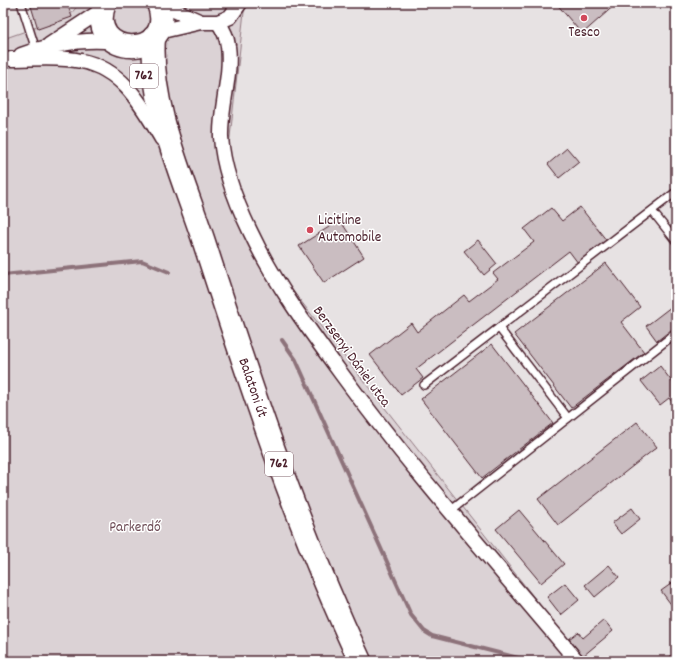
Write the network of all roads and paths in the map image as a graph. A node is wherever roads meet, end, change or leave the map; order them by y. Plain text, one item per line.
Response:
1 (21, 3) edge
2 (158, 3) edge
3 (240, 3) edge
4 (104, 6) edge
5 (200, 22) junction
6 (218, 22) junction
7 (156, 35) junction
8 (118, 44) junction
9 (40, 49) junction
10 (7, 60) edge
11 (161, 109) junction
12 (177, 163) junction
13 (676, 192) edge
14 (652, 210) junction
15 (676, 241) edge
16 (498, 328) junction
17 (674, 338) edge
18 (424, 385) dead end
19 (568, 418) junction
20 (449, 512) junction
21 (360, 661) edge
22 (577, 661) edge

1 - 9 lane
2 - 5 street
2 - 7 main road, Balatoni út / 762
3 - 6 street
4 - 8 main road, Balatoni út / 762
4 - 9 street
5 - 6 street
5 - 7 street
6 - 20 street, Berzsenyi Dániel utca
7 - 8 main road, 762
7 - 11 main road, Balatoni út / 762
8 - 9 street
8 - 11 main road, Balatoni út / 762
9 - 10 street
10 - 12 street
11 - 12 main road, Balatoni út / 762
12 - 21 main road, Balatoni út / 762
13 - 14 lane
14 - 15 lane
14 - 16 lane
16 - 18 lane
16 - 19 lane
17 - 19 lane
19 - 20 lane
20 - 22 street, Berzsenyi Dániel utca

